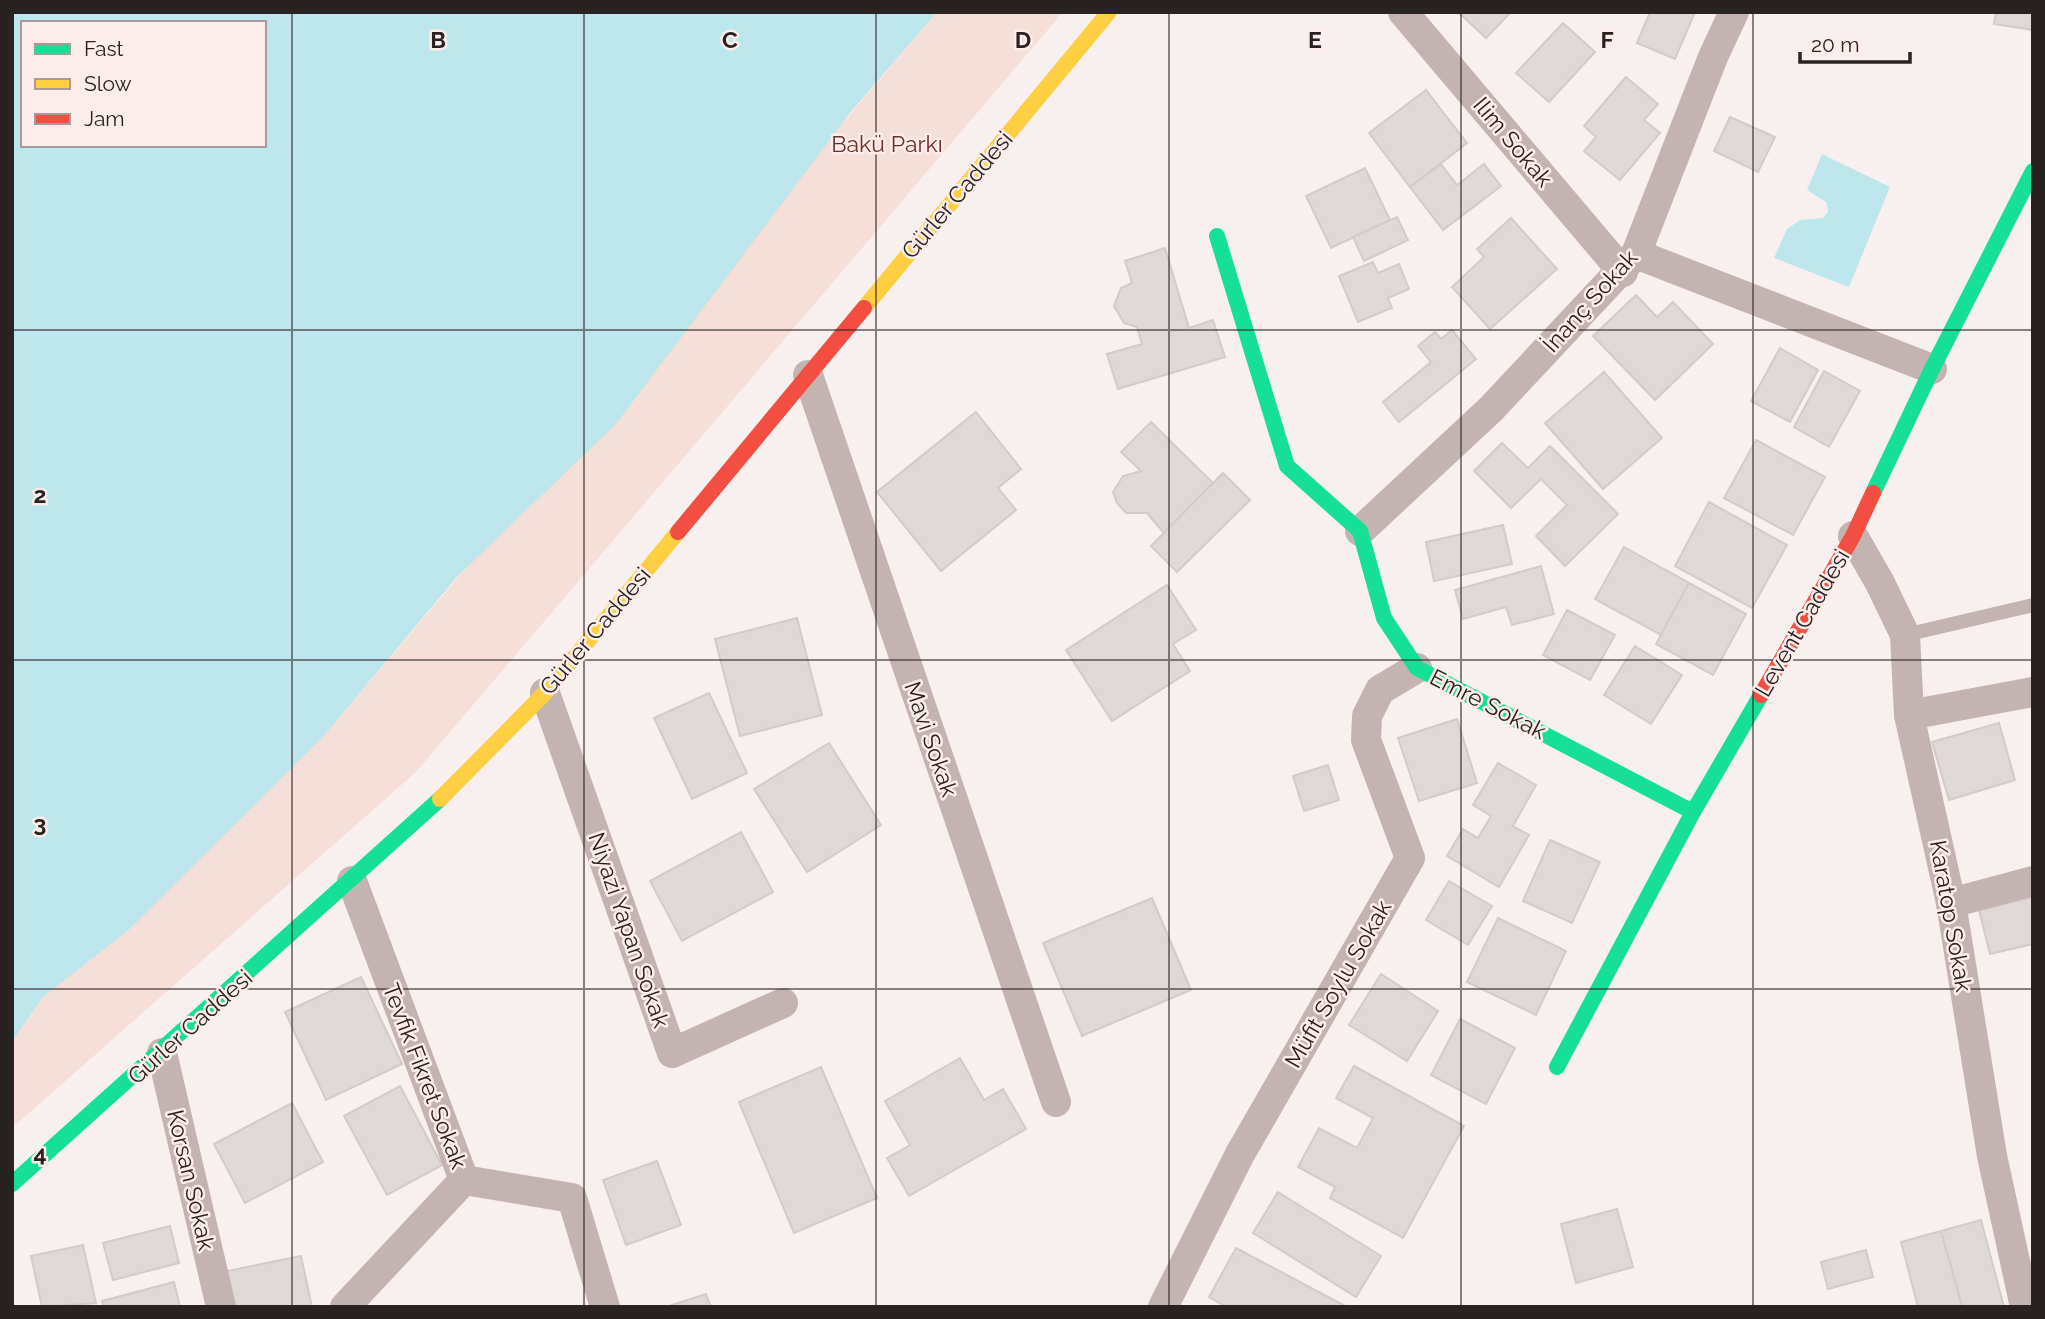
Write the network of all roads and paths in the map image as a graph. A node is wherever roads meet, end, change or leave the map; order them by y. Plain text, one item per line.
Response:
1 (1110, 12) edge
2 (1403, 12) edge
3 (1734, 12) edge
4 (2033, 171) edge
5 (1217, 236) dead end
6 (1630, 263) junction
7 (1932, 369) junction
8 (808, 375) junction
9 (1360, 531) junction
10 (1853, 536) junction
11 (2033, 605) edge
12 (1905, 635) junction
13 (1417, 668) junction
14 (2033, 692) edge
15 (545, 693) junction
16 (1909, 715) junction
17 (1693, 812) junction
18 (352, 881) junction
19 (2033, 881) edge
20 (1951, 903) junction
21 (783, 1003) dead end
22 (162, 1053) junction
23 (1557, 1067) dead end
24 (1056, 1102) dead end
25 (464, 1180) junction
26 (12, 1184) edge
27 (221, 1307) edge
28 (345, 1307) edge
29 (605, 1307) edge
30 (1163, 1307) edge
31 (2025, 1307) edge

1 - 8 street, Gürler Caddesi
2 - 6 street, Ilim Sokak
3 - 6 street, İnanç Sokak
4 - 7 street, Levent Caddesi
5 - 9 street
6 - 7 street, Ilim Sokak
6 - 9 street, İnanç Sokak
7 - 10 street, Levent Caddesi
8 - 15 street, Gürler Caddesi
8 - 24 street, Mavi Sokak
9 - 13 street, Emre Sokak
10 - 12 street, Karatop Sokak
10 - 17 street, Levent Caddesi
11 - 12 lane
12 - 16 street, Karatop Sokak
13 - 17 street, Emre Sokak
13 - 30 street, Müfit Soylu Sokak
14 - 16 street
15 - 18 street, Gürler Caddesi
15 - 21 street, Niyazi Yapan Sokak
16 - 20 street, Karatop Sokak
17 - 23 street, Levent Caddesi
18 - 22 street, Gürler Caddesi
18 - 25 street, Tevfik Fikret Sokak
19 - 20 street
20 - 31 street, Karatop Sokak
22 - 26 street, Gürler Caddesi
22 - 27 street, Korsan Sokak
25 - 28 street
25 - 29 street, Tevfik Fikret Sokak

